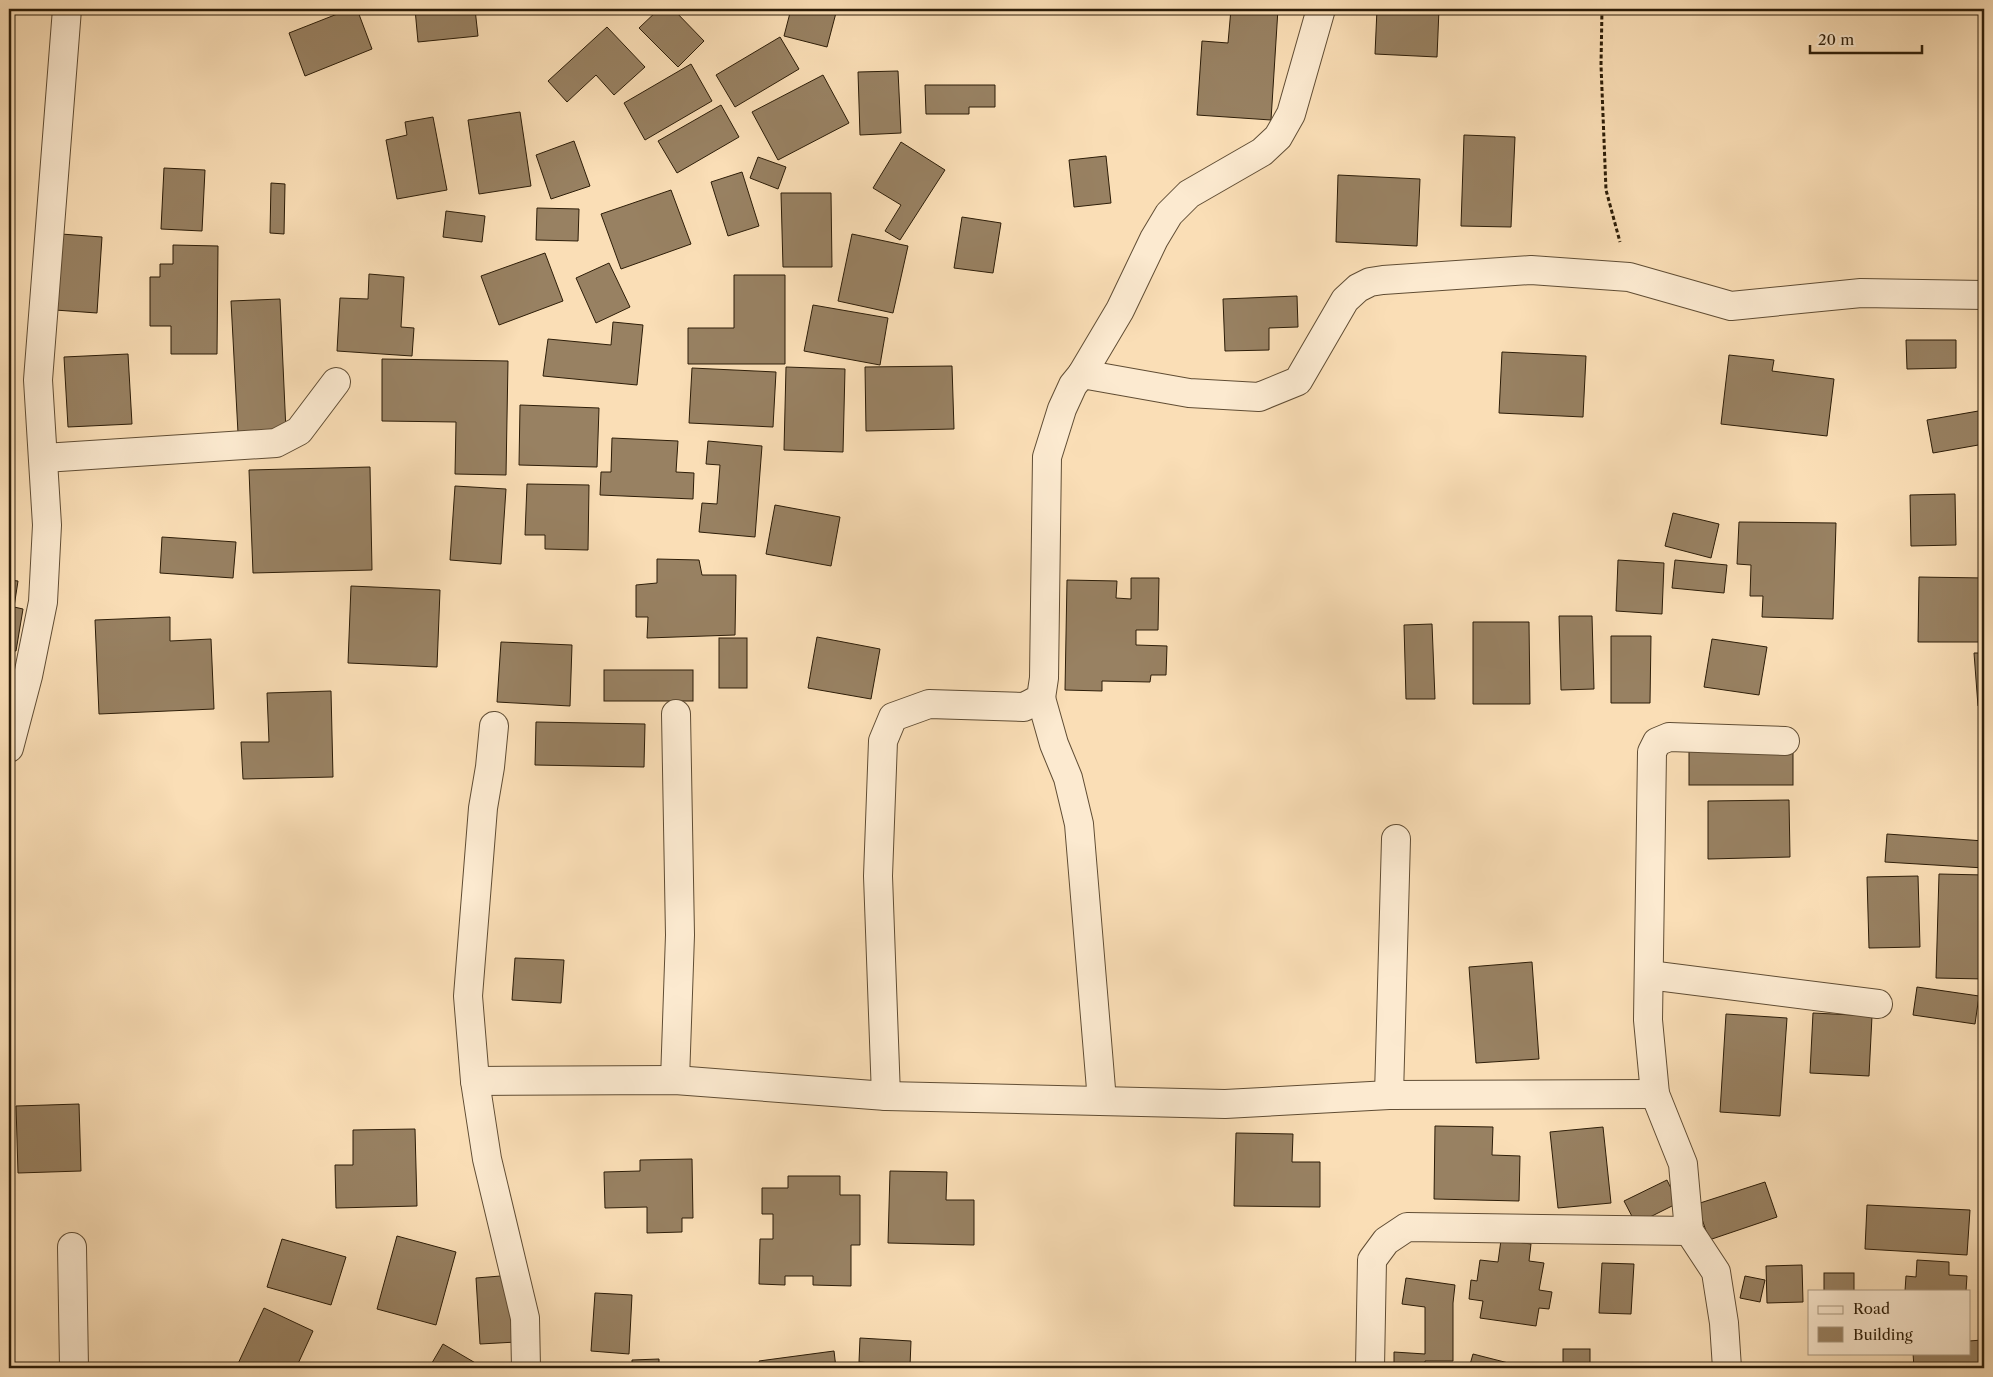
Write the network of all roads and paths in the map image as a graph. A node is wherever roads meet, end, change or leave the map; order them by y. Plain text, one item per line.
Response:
1 (67, 9) edge
2 (1321, 9) edge
3 (1602, 9) edge
4 (1629, 277) junction
5 (1984, 295) edge
6 (1082, 374) junction
7 (336, 382) dead end
8 (44, 458) junction
9 (1041, 698) junction
10 (676, 714) dead end
11 (494, 726) dead end
12 (1785, 740) dead end
13 (9, 748) edge
14 (1396, 839) dead end
15 (1649, 975) junction
16 (1878, 1004) dead end
17 (674, 1080) junction
18 (475, 1081) junction
19 (1655, 1094) junction
20 (1389, 1095) junction
21 (886, 1096) junction
22 (1102, 1101) junction
23 (1689, 1231) junction
24 (72, 1247) dead end
25 (74, 1368) edge
26 (526, 1368) edge
27 (1370, 1368) edge
28 (1728, 1368) edge

1 - 8 street
2 - 6 street
3 - 4 path
4 - 5 street
4 - 6 street
6 - 9 street
7 - 8 street
8 - 13 street
9 - 21 street
9 - 22 street
10 - 17 street
11 - 18 street
12 - 15 street
14 - 20 street
15 - 16 street
15 - 19 street
17 - 18 street
17 - 21 street
18 - 26 street
19 - 20 street
19 - 23 street
20 - 22 street
21 - 22 street
23 - 27 street
23 - 28 street
24 - 25 street

